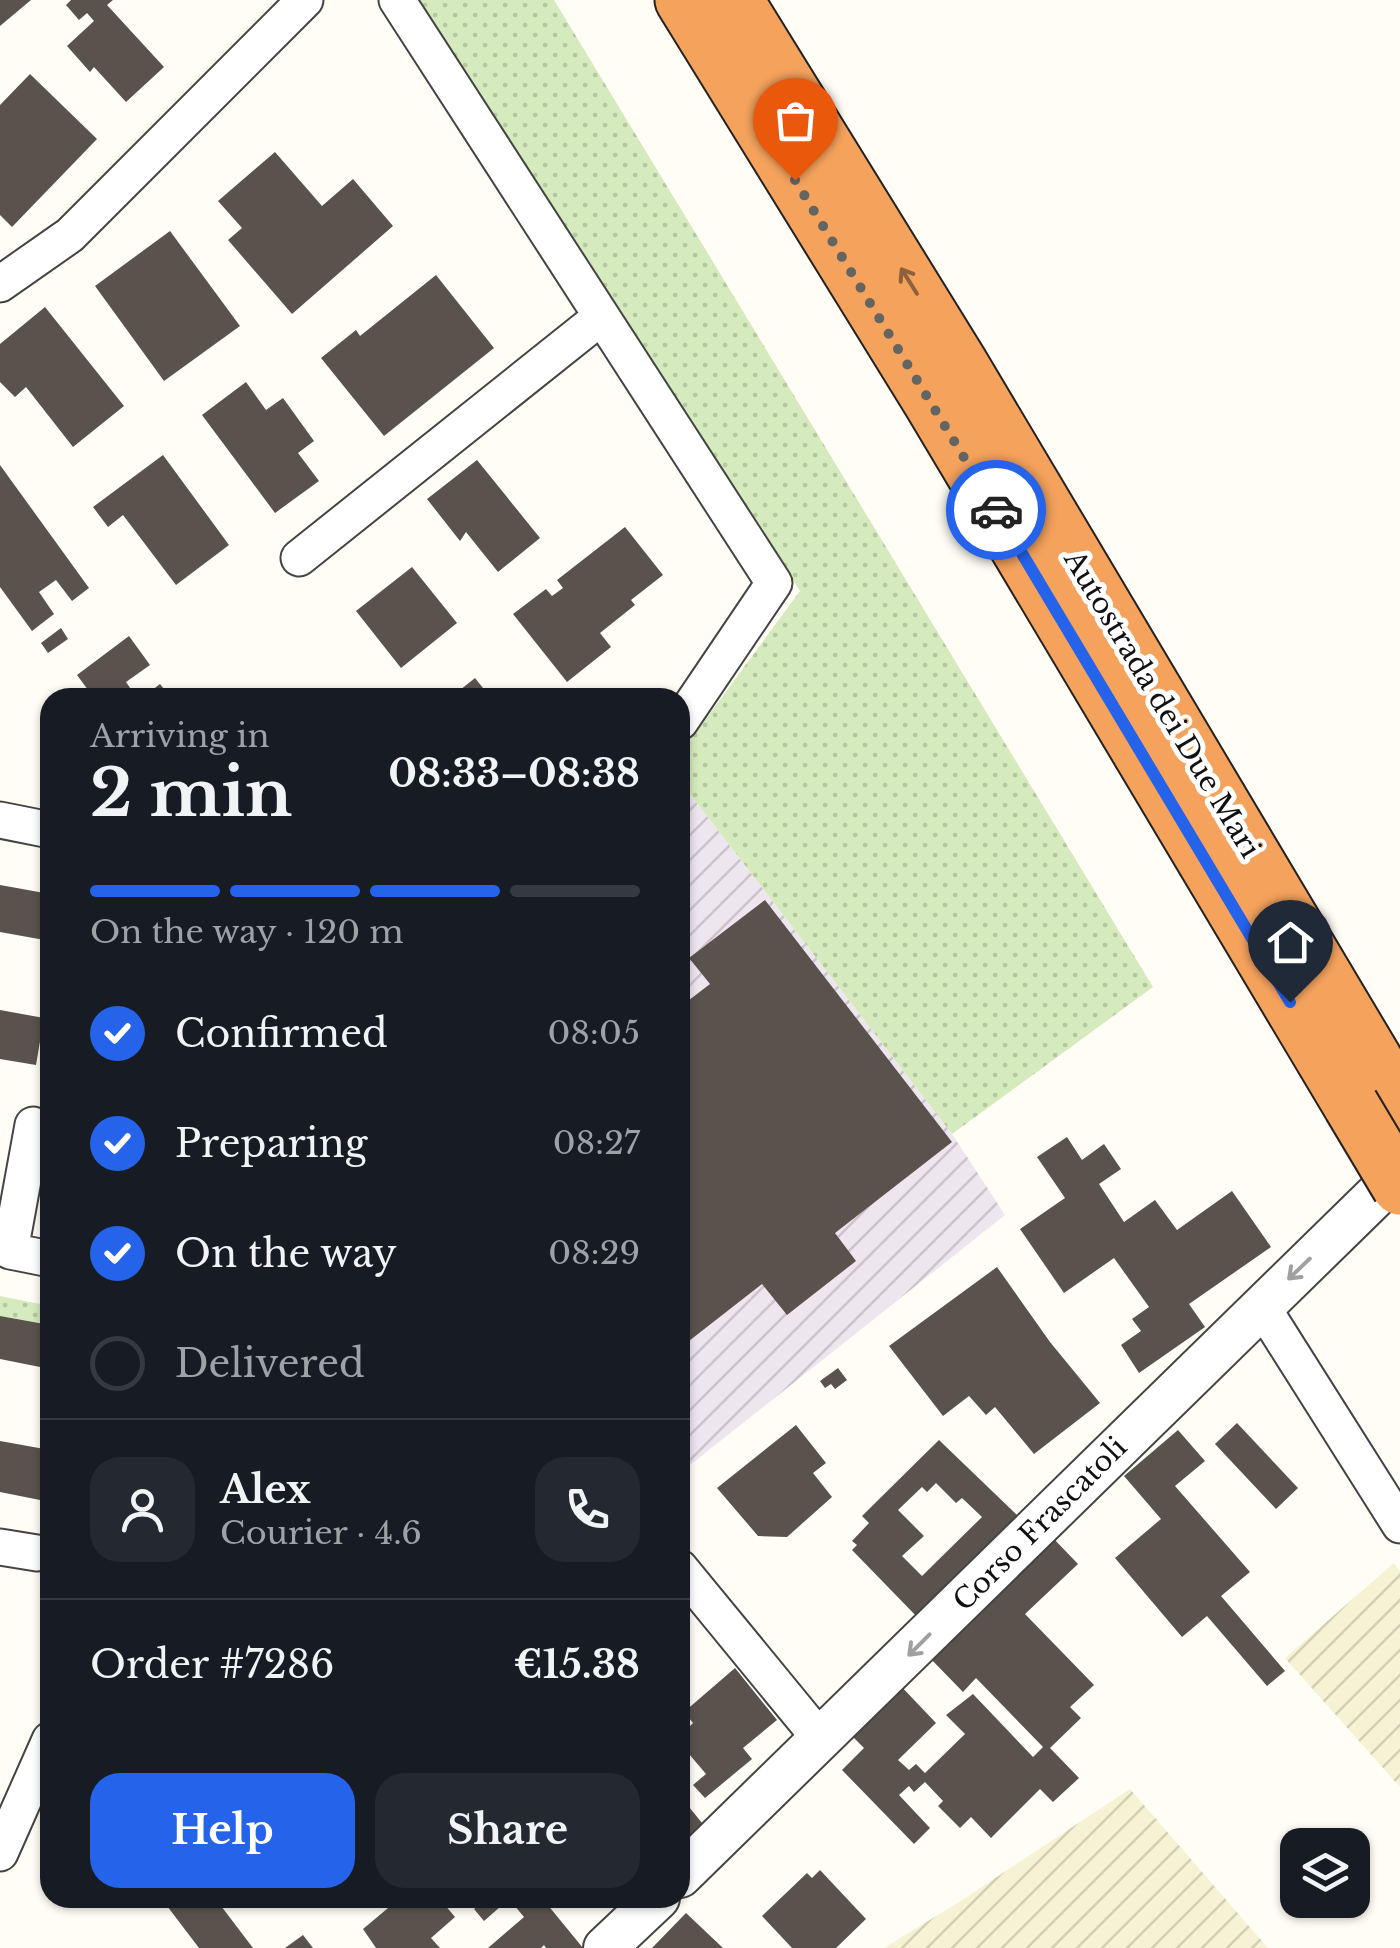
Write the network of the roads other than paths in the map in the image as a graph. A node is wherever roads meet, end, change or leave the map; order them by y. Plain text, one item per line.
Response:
1 (305, 0) edge
2 (397, 0) edge
3 (683, 0) edge
4 (734, 0) edge
5 (0, 284) edge
6 (601, 317) junction
7 (946, 384) junction
8 (298, 558) dead end
9 (690, 707) edge
10 (0, 820) edge
11 (40, 828) edge
12 (1381, 1099) edge
13 (28, 1124) edge
14 (1400, 1172) edge
15 (1385, 1194) edge
16 (40, 1257) edge
17 (1261, 1305) junction
18 (1400, 1526) edge
19 (0, 1546) edge
20 (37, 1554) dead end
21 (690, 1580) edge
22 (822, 1741) junction
23 (40, 1763) edge
24 (0, 1853) edge
25 (690, 1866) edge
26 (647, 1908) edge
27 (604, 1948) edge

1 - 5 street
2 - 6 street
3 - 7 highway, Autostrada dei Due Mari
7 -> 4 highway, Autostrada dei Due Mari
6 - 8 street
6 - 9 street
7 - 12 highway, Autostrada dei Due Mari
10 - 11 street
12 - 15 highway, Autostrada dei Due Mari, bridge
13 - 16 street
14 - 15 street, Corso Frascatoli
15 -> 17 street, Corso Frascatoli
17 - 18 street
17 -> 22 street, Corso Frascatoli
19 - 20 street
21 - 22 street
22 - 25 street, Corso Frascatoli
23 - 24 street
26 - 27 street

